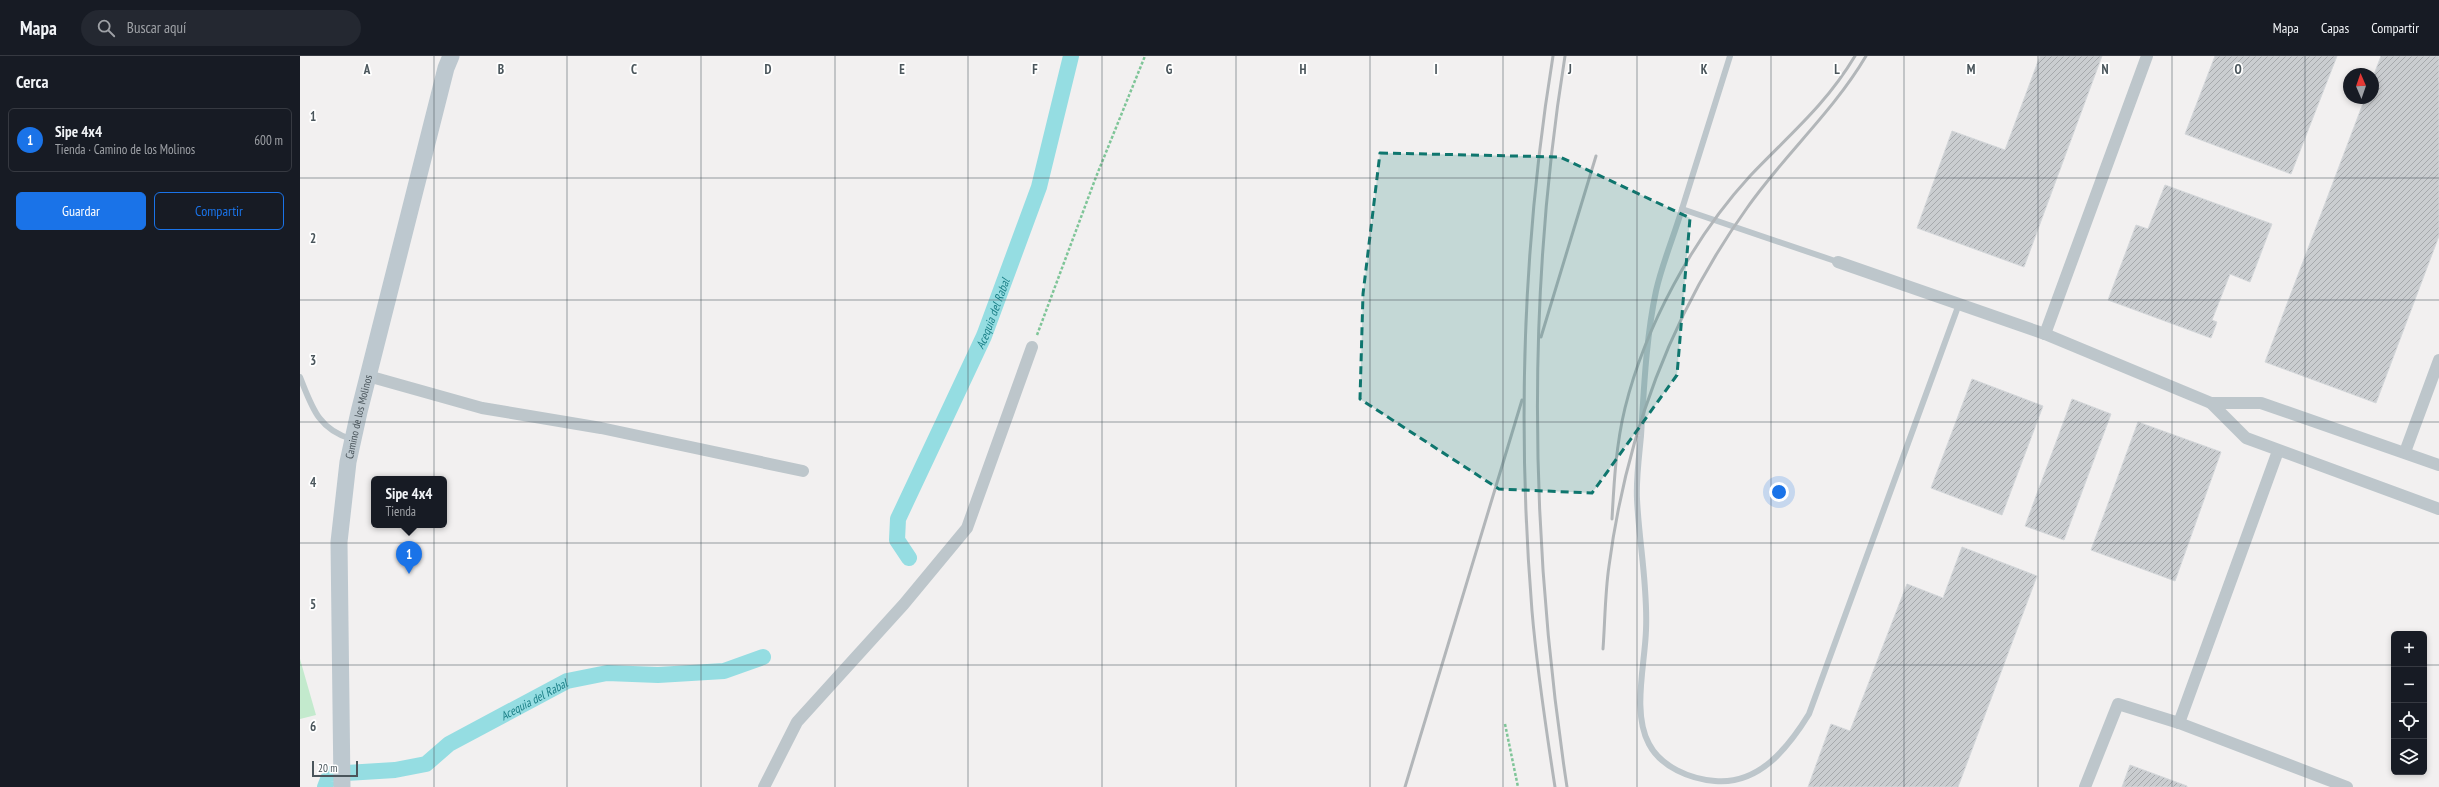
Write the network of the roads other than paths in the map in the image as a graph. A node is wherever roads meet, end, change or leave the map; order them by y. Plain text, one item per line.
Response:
1 (451, 56) edge
2 (1730, 56) edge
3 (2147, 56) edge
4 (1682, 209) junction
5 (1838, 262) joint
6 (1959, 304) junction
7 (2045, 334) junction
8 (1032, 347) road end
9 (2439, 360) edge
10 (368, 376) junction
11 (300, 377) edge
12 (2212, 403) junction
13 (353, 440) junction
14 (2278, 451) junction
15 (2405, 452) junction
16 (2439, 465) edge
17 (803, 471) dead end
18 (2439, 509) edge
19 (2179, 723) junction
20 (343, 777) edge
21 (764, 787) edge
22 (2085, 787) edge
23 (2347, 787) edge

1 - 10 street, Camino de los Molinos
2 - 4 lane
3 - 7 street
4 - 5 lane
4 - 6 lane
5 - 6 street
6 - 7 street
7 - 12 street
8 - 21 street
9 - 15 street
10 - 13 street, Camino de los Molinos
10 - 17 street
11 - 13 lane
12 - 14 street
12 - 15 street
13 - 20 street, Camino de los Molinos
14 - 18 street
14 - 19 street
15 - 16 street
19 - 22 street
19 - 23 street

